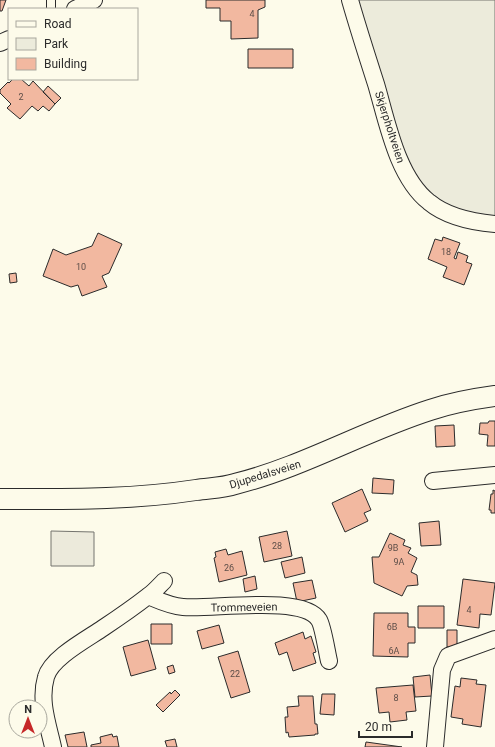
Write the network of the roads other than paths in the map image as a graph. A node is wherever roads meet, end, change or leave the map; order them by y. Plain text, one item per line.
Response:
1 (94, 0) edge
2 (350, 0) edge
3 (77, 8) edge
4 (495, 224) edge
5 (495, 396) edge
6 (495, 476) edge
7 (433, 481) dead end
8 (0, 499) edge
9 (164, 581) dead end
10 (148, 596) junction
11 (495, 639) edge
12 (329, 662) dead end
13 (53, 747) edge
14 (435, 747) edge

1 - 3 street
2 - 4 street, Skjerpholtveien
5 - 8 street, Djupedalsveien
6 - 7 street
9 - 10 street
10 - 12 street, Trommeveien
10 - 13 street
11 - 14 street

